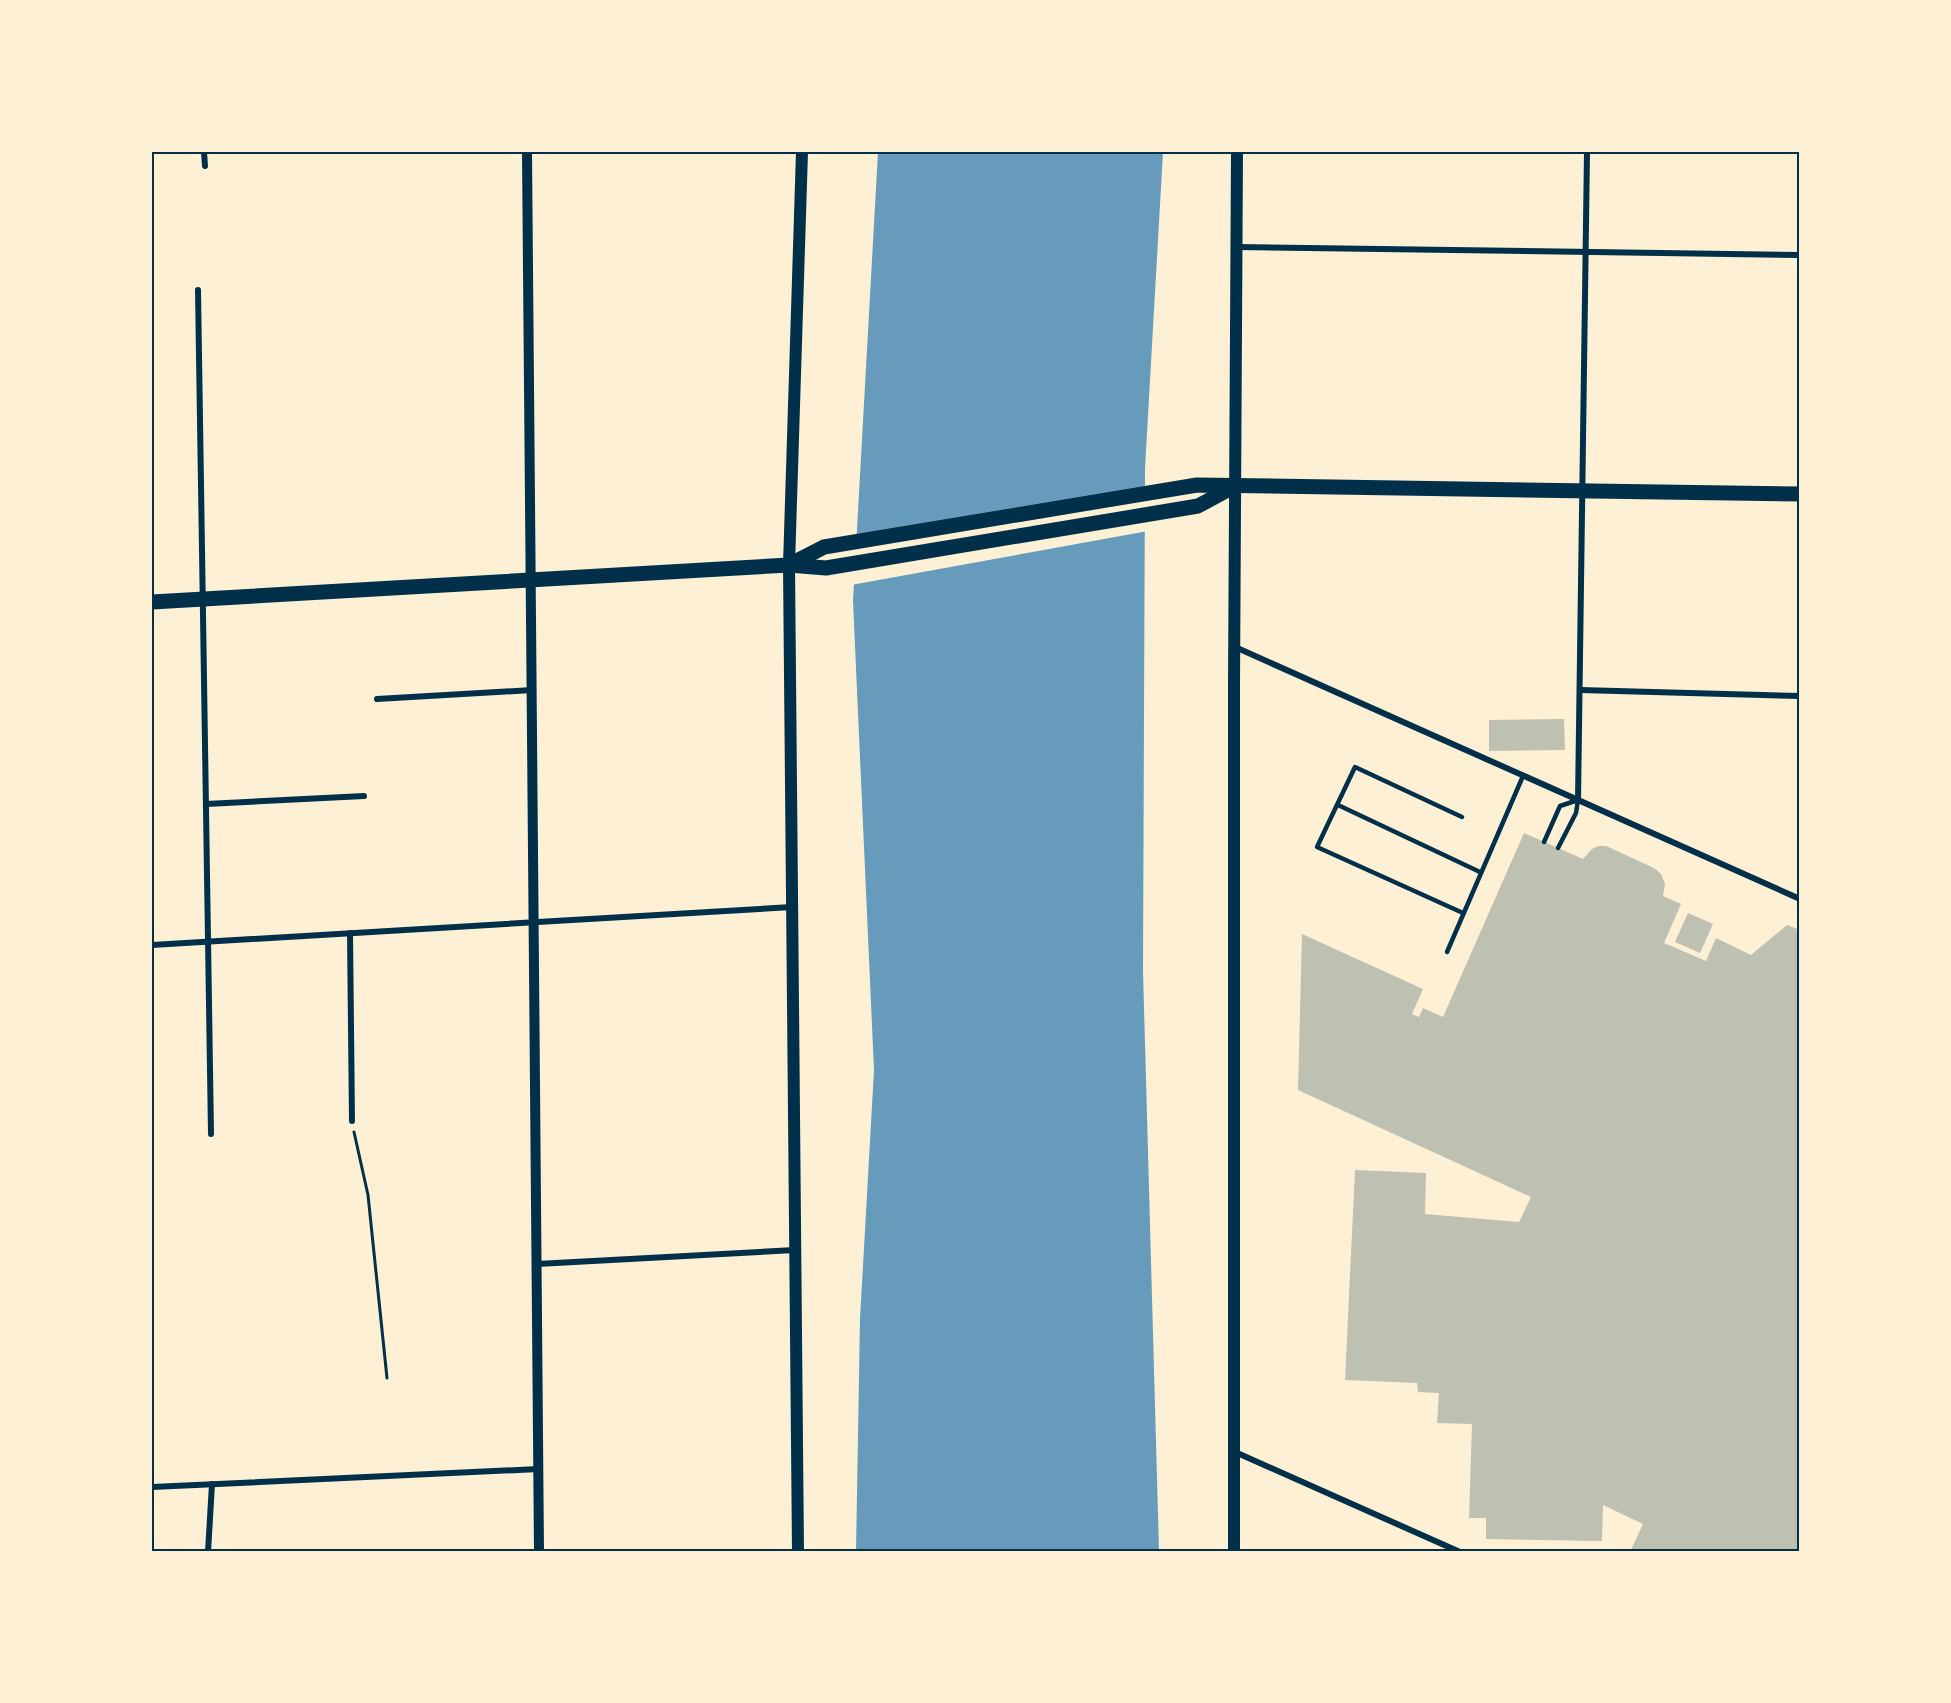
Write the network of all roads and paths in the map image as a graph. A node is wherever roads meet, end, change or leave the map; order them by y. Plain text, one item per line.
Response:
1 (204, 152) edge
2 (527, 152) edge
3 (802, 152) edge
4 (1237, 152) edge
5 (1587, 152) edge
6 (205, 166) dead end
7 (1236, 247) junction
8 (1586, 252) junction
9 (1800, 255) edge
10 (198, 290) dead end
11 (1235, 486) junction
12 (1582, 491) junction
13 (1800, 494) edge
14 (789, 565) junction
15 (532, 580) junction
16 (203, 599) junction
17 (152, 602) edge
18 (1234, 647) junction
19 (532, 690) junction
20 (1580, 690) junction
21 (1800, 696) edge
22 (377, 699) dead end
23 (1523, 776) junction
24 (364, 796) dead end
25 (1578, 800) junction
26 (206, 804) junction
27 (1338, 805) junction
28 (1462, 817) dead end
29 (1544, 842) dead end
30 (1558, 849) dead end
31 (1480, 872) junction
32 (1800, 899) edge
33 (792, 906) junction
34 (1463, 913) junction
35 (534, 922) junction
36 (350, 933) junction
37 (208, 941) junction
38 (152, 945) edge
39 (1448, 952) dead end
40 (352, 1121) joint
41 (211, 1134) dead end
42 (795, 1250) junction
43 (537, 1264) junction
44 (387, 1378) dead end
45 (1234, 1452) junction
46 (539, 1469) junction
47 (212, 1484) junction
48 (152, 1487) edge
49 (208, 1551) edge
50 (539, 1551) edge
51 (798, 1551) edge
52 (1234, 1551) edge
53 (1460, 1551) edge

1 - 6 street
2 - 15 street
3 - 14 main road
4 - 7 main road
5 - 8 street
7 - 8 street
7 - 11 main road
8 - 9 street
8 - 12 street
10 - 16 street
11 - 12 main road
11 - 14 main road
11 - 14 main road
11 - 18 main road
12 - 13 main road
12 - 20 street
14 - 15 main road
14 - 33 main road
15 - 16 main road
15 - 19 street
16 - 17 main road
16 - 26 street
18 - 23 street
18 - 45 main road
19 - 22 street
19 - 35 street
20 - 21 street
20 - 25 street
23 - 25 street
23 - 31 lane
24 - 26 street
25 - 29 lane
25 - 30 lane
25 - 32 street
26 - 37 street
27 - 28 lane
27 - 31 lane
27 - 34 lane
31 - 34 lane
33 - 35 street
33 - 42 main road
34 - 39 lane
35 - 36 street
35 - 43 street
36 - 37 street
36 - 40 street
37 - 38 street
37 - 41 street
40 - 44 path
42 - 43 street
42 - 51 main road
43 - 46 street
45 - 52 main road
45 - 53 street
46 - 47 street
46 - 50 street
47 - 48 street
47 - 49 street

